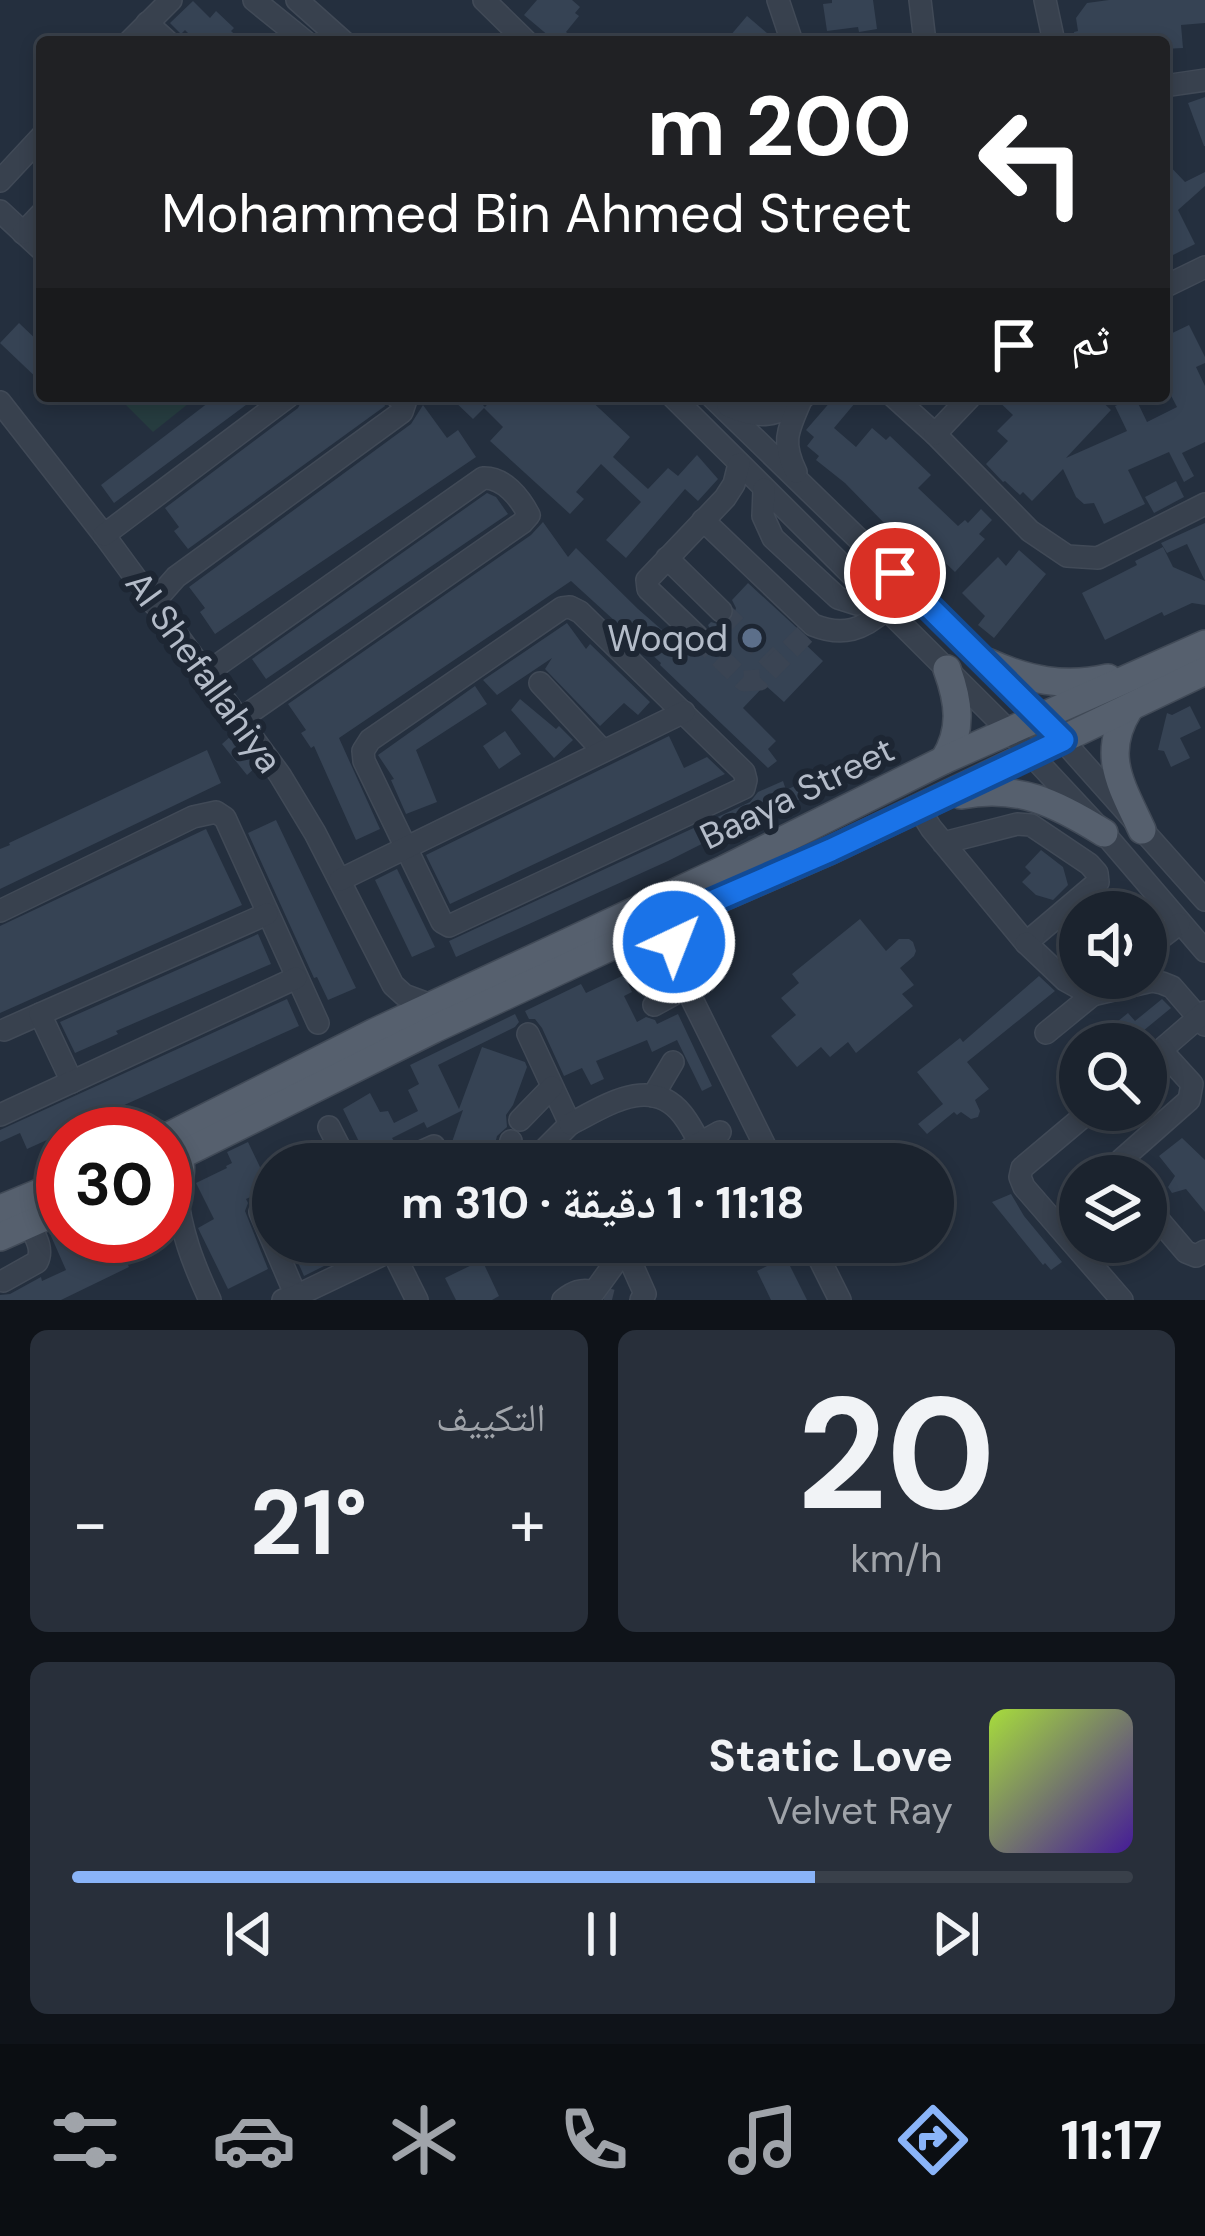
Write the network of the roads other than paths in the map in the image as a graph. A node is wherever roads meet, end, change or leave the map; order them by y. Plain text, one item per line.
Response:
1 (254, 0) edge
2 (297, 0) edge
3 (484, 0) edge
4 (778, 0) edge
5 (920, 0) edge
6 (1045, 0) edge
7 (167, 1) edge
8 (147, 23) junction
9 (135, 36) edge
10 (161, 36) edge
11 (299, 36) edge
12 (337, 36) edge
13 (521, 36) edge
14 (790, 36) edge
15 (924, 36) edge
16 (1053, 36) edge
17 (1205, 80) edge
18 (1170, 85) edge
19 (36, 142) edge
20 (0, 181) edge
21 (0, 211) edge
22 (36, 219) edge
23 (23, 232) junction
24 (36, 244) edge
25 (1205, 267) edge
26 (1170, 284) edge
27 (0, 402) edge
28 (281, 402) edge
29 (404, 402) edge
30 (678, 402) edge
31 (717, 402) edge
32 (723, 402) edge
33 (795, 402) edge
34 (801, 402) edge
35 (899, 402) edge
36 (965, 402) edge
37 (935, 434) junction
38 (739, 464) junction
39 (802, 484) junction
40 (1205, 504) edge
41 (703, 520) junction
42 (104, 535) junction
43 (667, 558) junction
44 (153, 603) junction
45 (881, 605) junction
46 (722, 611) tunnel mouth
47 (697, 636) tunnel mouth
48 (1205, 644) edge
49 (987, 662) junction
50 (947, 669) junction
51 (1148, 670) junction
52 (1205, 671) edge
53 (206, 674) junction
54 (540, 683) dead end
55 (1130, 709) junction
56 (683, 712) junction
57 (1042, 717) junction
58 (239, 720) junction
59 (1009, 731) junction
60 (1063, 740) junction
61 (603, 752) junction
62 (1031, 754) junction
63 (944, 760) junction
64 (923, 805) junction
65 (1142, 830) junction
66 (1104, 833) junction
67 (944, 843) junction
68 (404, 848) junction
69 (340, 880) junction
70 (1205, 900) edge
71 (0, 911) edge
72 (686, 913) junction
73 (267, 914) junction
74 (1179, 923) junction
75 (1167, 933) edge
76 (627, 939) junction
77 (1026, 943) junction
78 (1205, 951) edge
79 (378, 960) junction
80 (1059, 974) edge
81 (296, 978) junction
82 (683, 979) junction
83 (1167, 986) edge
84 (1087, 999) edge
85 (431, 1005) junction
86 (654, 1005) dead end
87 (40, 1014) junction
88 (1203, 1018) edge
89 (318, 1023) dead end
90 (4, 1030) dead end
91 (375, 1032) junction
92 (1046, 1033) dead end
93 (529, 1034) dead end
94 (1167, 1047) edge
95 (674, 1062) dead end
96 (1167, 1066) edge
97 (71, 1082) junction
98 (552, 1087) junction
99 (653, 1096) junction
100 (0, 1115) edge
101 (1167, 1119) edge
102 (570, 1124) junction
103 (328, 1127) dead end
104 (725, 1130) junction
105 (1066, 1131) edge
106 (1154, 1131) edge
107 (192, 1132) edge
108 (192, 1134) edge
109 (337, 1143) edge
110 (511, 1143) edge
111 (551, 1143) edge
112 (703, 1143) edge
113 (719, 1143) edge
114 (743, 1143) edge
115 (1127, 1155) edge
116 (36, 1194) edge
117 (0, 1209) edge
118 (36, 1221) edge
119 (29, 1224) junction
120 (1167, 1230) edge
121 (0, 1237) edge
122 (1205, 1251) edge
123 (192, 1262) edge
124 (278, 1263) edge
125 (360, 1263) edge
126 (403, 1263) edge
127 (616, 1263) edge
128 (633, 1263) edge
129 (822, 1263) edge
130 (3, 1281) dead end
131 (599, 1295) edge
132 (290, 1298) edge
133 (210, 1300) edge
134 (416, 1300) edge
135 (563, 1300) edge
136 (641, 1300) edge
137 (840, 1300) edge
138 (1122, 1300) edge

1 - 11 street
2 - 12 street
3 - 13 street
4 - 14 street
5 - 15 street
6 - 16 street
7 - 8 street
8 - 9 street
8 - 10 street
17 - 18 street
19 - 20 street
21 - 23 street
22 - 23 street
23 - 24 street
25 - 26 street
27 - 42 street, Al Shefallahiya
28 - 42 street
29 - 44 street
30 - 38 street
31 - 39 street
32 - 33 street
34 - 39 street
35 - 37 street
36 - 37 street
37 - 40 street
38 - 41 street
38 - 45 street
39 - 49 street
41 - 43 street
41 - 45 street
42 - 44 street, Al Shefallahiya
43 - 46 street
43 - 47 street
44 - 53 street, Al Shefallahiya
45 - 50 street
48 - 51 main road, Baaya Street
49 - 51 main road
49 - 57 street
50 - 59 street
50 - 63 main road
51 - 57 main road, Baaya Street
52 - 55 main road, Baaya Street
53 - 58 street, Al Shefallahiya
53 - 58 street
54 - 61 street
55 - 60 main road, Baaya Street
55 - 65 main road
56 - 61 street
56 - 68 street
56 - 68 street
57 - 59 main road, Baaya Street
57 - 60 street
58 - 69 street, Al Shefallahiya
59 - 62 street
59 - 63 main road, Baaya Street
60 - 62 main road, Baaya Street
60 - 65 street
61 - 68 street
62 - 64 main road, Baaya Street
62 - 66 street
63 - 85 main road, Baaya Street
64 - 66 main road
64 - 67 street
64 - 72 main road, Baaya Street
65 - 70 street
66 - 74 street
67 - 77 street
67 - 77 street
68 - 69 street
69 - 79 street, Al Shefallahiya
71 - 73 street
72 - 76 main road, Baaya Street
72 - 82 street
73 - 81 street
73 - 87 street
74 - 75 street
74 - 78 street
76 - 82 street
76 - 108 main road, Baaya Street
77 - 80 street
79 - 85 street, Al Shefallahiya
79 - 91 street, Al Shefallahiya
81 - 89 street
81 - 97 street
82 - 86 street
82 - 104 street
83 - 88 street
84 - 92 street
85 - 91 main road, Baaya Street
87 - 90 street
87 - 97 street
88 - 94 street
91 - 107 main road, Baaya Street
93 - 98 street
95 - 99 street
96 - 101 street
97 - 100 street
98 - 102 street
98 - 110 street
99 - 102 street
99 - 104 street
102 - 111 street
103 - 109 street
104 - 112 street
104 - 113 street
104 - 114 street
105 - 138 street
106 - 115 street
116 - 117 main road
118 - 119 main road
119 - 121 main road
119 - 130 street
120 - 122 street
123 - 133 street
124 - 132 street
125 - 132 street
126 - 134 street
127 - 131 street
128 - 136 street
129 - 137 street
131 - 135 street

